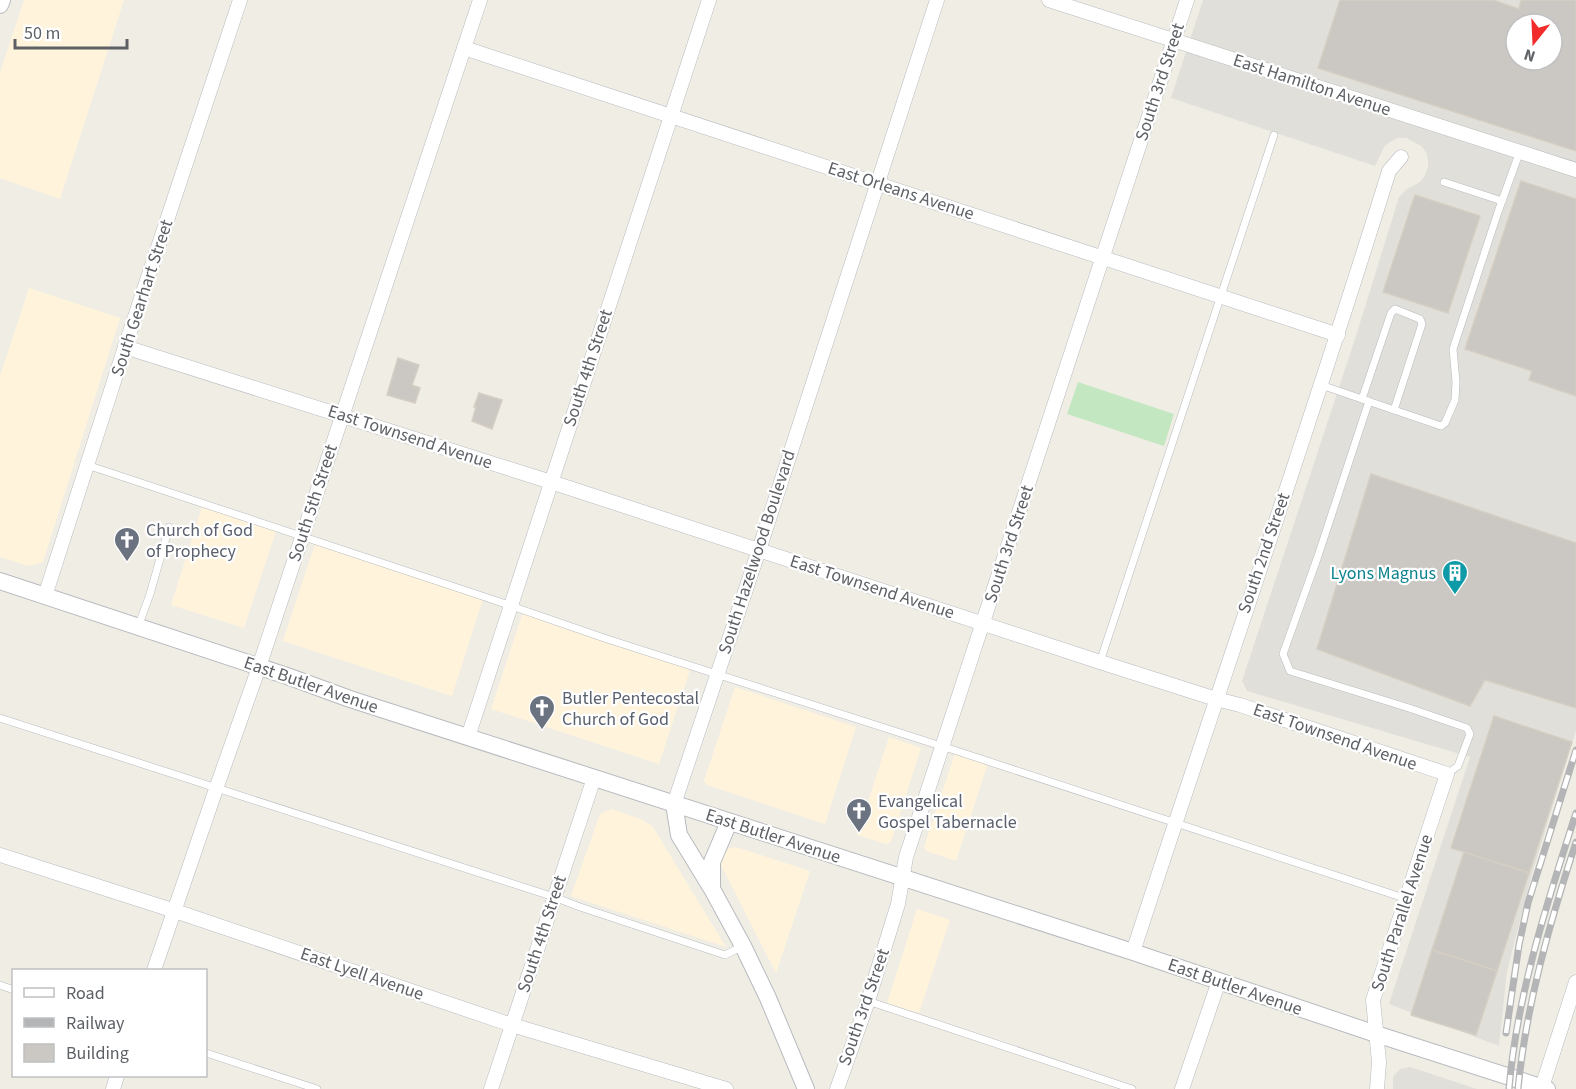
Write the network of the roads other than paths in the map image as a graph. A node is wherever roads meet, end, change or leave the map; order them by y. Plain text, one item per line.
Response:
1 (2, 0) edge
2 (240, 0) edge
3 (480, 0) edge
4 (709, 0) edge
5 (937, 0) edge
6 (1049, 0) edge
7 (1187, 0) edge
8 (0, 5) edge
9 (1174, 41) junction
10 (464, 48) junction
11 (671, 115) junction
12 (1274, 135) dead end
13 (1520, 151) junction
14 (1401, 157) dead end
15 (1576, 170) edge
16 (1444, 182) dead end
17 (878, 183) junction
18 (1502, 201) junction
19 (1102, 258) junction
20 (1221, 296) junction
21 (1338, 335) junction
22 (125, 347) junction
23 (1321, 385) junction
24 (1365, 400) junction
25 (1394, 410) junction
26 (342, 415) junction
27 (87, 465) junction
28 (550, 482) junction
29 (169, 527) dead end
30 (303, 536) junction
31 (759, 550) junction
32 (0, 581) edge
33 (45, 596) junction
34 (510, 605) junction
35 (983, 623) junction
36 (138, 627) junction
37 (1100, 662) junction
38 (259, 667) junction
39 (717, 674) junction
40 (1216, 699) junction
41 (0, 718) edge
42 (468, 737) junction
43 (942, 747) junction
44 (1448, 774) junction
45 (594, 778) junction
46 (216, 789) junction
47 (674, 804) junction
48 (729, 822) junction
49 (1175, 822) junction
50 (0, 855) edge
51 (903, 878) junction
52 (712, 889) junction
53 (554, 897) junction
54 (1407, 899) junction
55 (175, 911) junction
56 (743, 946) junction
57 (1133, 952) junction
58 (154, 969) edge
59 (1219, 981) junction
60 (1576, 982) edge
61 (868, 1002) junction
62 (513, 1025) junction
63 (1376, 1034) junction
64 (207, 1053) edge
65 (1544, 1088) edge
66 (317, 1089) edge
67 (491, 1089) edge
68 (726, 1089) edge
69 (806, 1089) edge
70 (837, 1089) edge
71 (1132, 1089) edge
72 (1182, 1089) edge
73 (1377, 1089) edge

1 - 8 street
2 - 22 street, South Gearhart Street
3 - 10 street, South 5th Street
4 - 11 street, South 4th Street
5 - 17 street, South Hazelwood Boulevard
6 - 9 street, East Hamilton Avenue
7 - 9 street, South 3rd Street
9 - 13 street, East Hamilton Avenue
9 - 19 street, South 3rd Street
10 - 11 street, East Orleans Avenue
10 - 26 street, South 5th Street
11 - 17 street, East Orleans Avenue
11 - 28 street, South 4th Street
12 - 20 lane
13 - 15 street, East Hamilton Avenue
13 - 18 lane
14 - 21 street, South 2nd Street
16 - 18 lane
17 - 19 street, East Orleans Avenue
17 - 31 street, South Hazelwood Boulevard
18 - 25 lane
19 - 20 street, East Orleans Avenue
19 - 35 street, South 3rd Street
20 - 21 street, East Orleans Avenue
20 - 37 lane
21 - 23 street, South 2nd Street
22 - 26 street, East Townsend Avenue
22 - 27 street, South Gearhart Street
23 - 24 lane
23 - 40 street, South 2nd Street
24 - 25 lane
24 - 25 lane
24 - 44 lane
26 - 28 street, East Townsend Avenue
26 - 30 street, South 5th Street
27 - 30 lane
27 - 33 street, South Gearhart Street
28 - 31 street, East Townsend Avenue
28 - 34 street, South 4th Street
29 - 36 lane
30 - 34 lane
30 - 38 street, South 5th Street
31 - 35 street, East Townsend Avenue
31 - 39 street, South Hazelwood Boulevard
32 - 33 street, East Butler Avenue
33 - 36 street, East Butler Avenue
34 - 39 lane
34 - 42 street, South 4th Street
35 - 37 street, East Townsend Avenue
35 - 43 street, South 3rd Street
36 - 38 street, East Butler Avenue
37 - 40 street, East Townsend Avenue
38 - 42 street, East Butler Avenue
38 - 46 street, South 5th Street
39 - 43 lane
39 - 47 street, South Hazelwood Boulevard
40 - 44 street, East Townsend Avenue
40 - 49 street, South 2nd Street
41 - 46 lane
42 - 45 street, East Butler Avenue
43 - 49 lane
43 - 51 street, South 3rd Street
44 - 54 street, South Parallel Avenue
45 - 47 street, East Butler Avenue
45 - 53 street, South 4th Street
46 - 53 lane
46 - 55 street, South 5th Street
47 - 48 street, East Butler Avenue
47 - 52 street, South Hazelwood Boulevard
48 - 51 street, East Butler Avenue
48 - 52 street
49 - 54 lane
49 - 57 street, South 2nd Street
50 - 55 street, East Lyell Avenue
51 - 57 street, East Butler Avenue
51 - 61 street, South 3rd Street
52 - 56 street, South Hazelwood Boulevard
53 - 56 lane
53 - 62 street, South 4th Street
54 - 63 street, South Parallel Avenue
55 - 58 street, South 5th Street
55 - 62 street, East Lyell Avenue
56 - 69 street, South Hazelwood Boulevard
57 - 59 street, East Butler Avenue
59 - 63 street, East Butler Avenue
59 - 72 street
60 - 65 street
61 - 70 street, South 3rd Street
61 - 71 lane
62 - 67 street, South 4th Street
62 - 68 street, East Lyell Avenue
63 - 65 street, East Butler Avenue
63 - 73 street, South Parallel Avenue
64 - 66 lane

